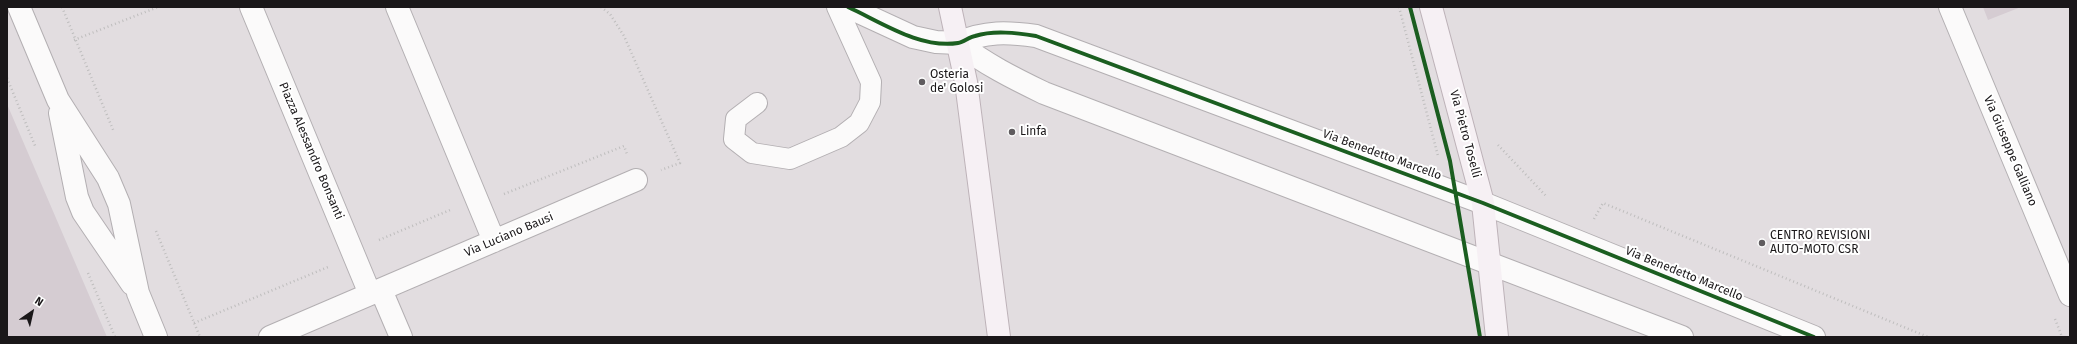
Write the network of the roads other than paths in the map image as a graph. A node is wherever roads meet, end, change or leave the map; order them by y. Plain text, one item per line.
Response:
1 (19, 7) edge
2 (251, 7) edge
3 (397, 7) edge
4 (837, 7) edge
5 (848, 7) edge
6 (950, 7) edge
7 (1431, 7) edge
8 (1950, 7) edge
9 (958, 43) junction
10 (58, 100) junction
11 (757, 103) dead end
12 (636, 180) road end
13 (1483, 203) junction
14 (494, 241) junction
15 (1489, 262) junction
16 (376, 292) junction
17 (138, 293) junction
18 (2070, 295) edge
19 (156, 337) edge
20 (270, 337) edge
21 (401, 337) edge
22 (999, 337) edge
23 (1497, 337) edge
24 (1682, 337) edge
25 (1814, 337) edge

1 - 10 street
2 - 16 street, Piazza Alessandro Bonsanti
3 - 14 street
4 - 11 lane
5 - 9 street
6 - 9 main road
7 - 13 main road, Via Pietro Toselli
8 - 18 street, Via Giuseppe Galliano
9 - 13 street, Via Benedetto Marcello
9 - 15 street
9 - 22 main road
10 - 17 street
10 - 17 street
12 - 14 street, Via Luciano Bausi
13 - 15 main road, Via Pietro Toselli
13 - 25 street, Via Benedetto Marcello
14 - 16 street, Via Luciano Bausi
15 - 23 main road, Via Pietro Toselli
15 - 24 street
16 - 20 street, Via Luciano Bausi
16 - 21 street
17 - 19 street

